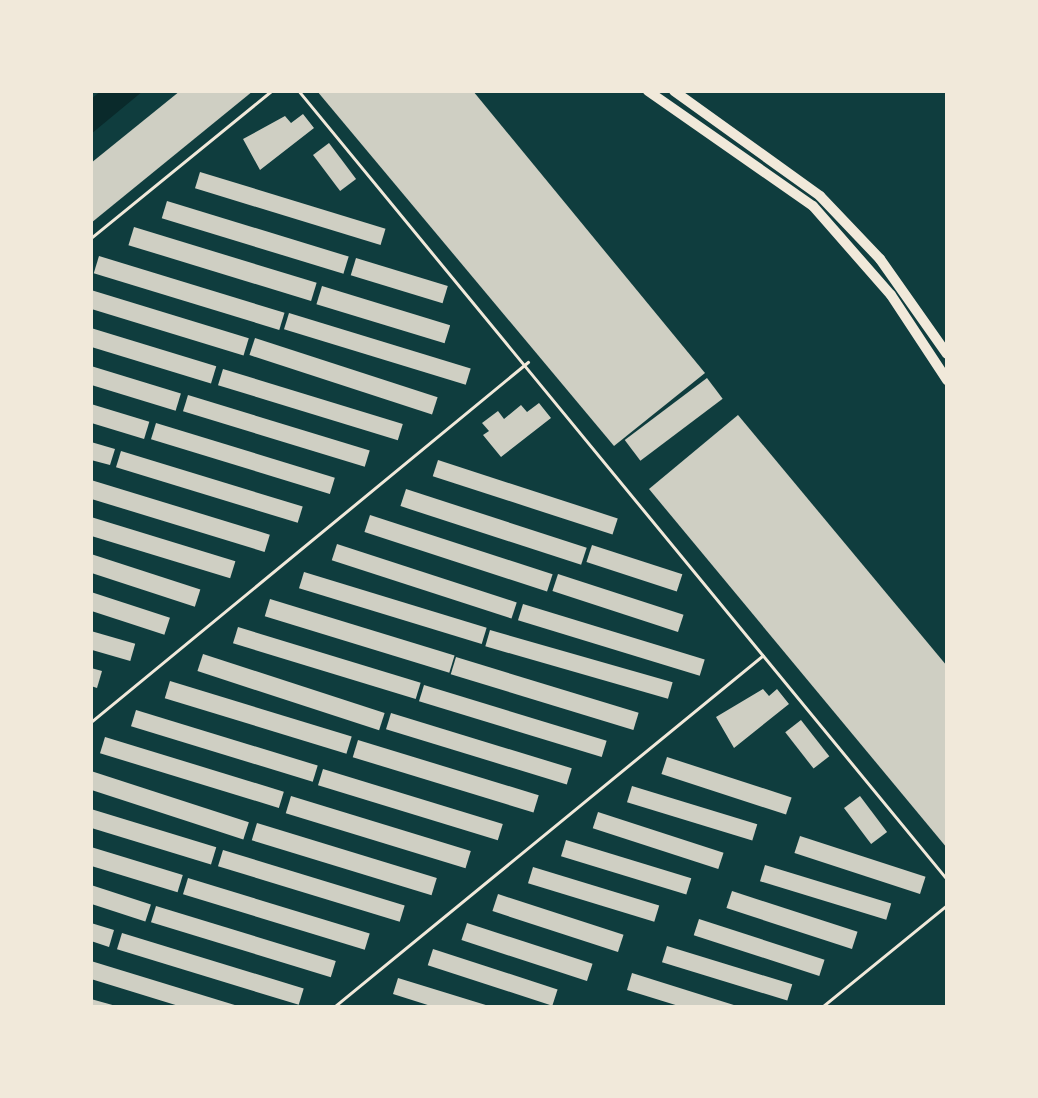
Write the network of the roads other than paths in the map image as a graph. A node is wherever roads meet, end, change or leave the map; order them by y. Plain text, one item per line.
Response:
1 (271, 91) edge
2 (299, 91) edge
3 (648, 91) edge
4 (674, 91) edge
5 (91, 238) edge
6 (947, 354) edge
7 (528, 362) junction
8 (947, 380) edge
9 (762, 656) junction
10 (91, 722) edge
11 (947, 878) edge
12 (947, 905) edge
13 (334, 1007) edge
14 (822, 1007) edge

1 - 5 lane
2 - 7 lane
3 - 8 highway
4 - 6 highway
7 - 9 lane
7 - 10 lane
9 - 11 lane
9 - 13 lane
12 - 14 lane

